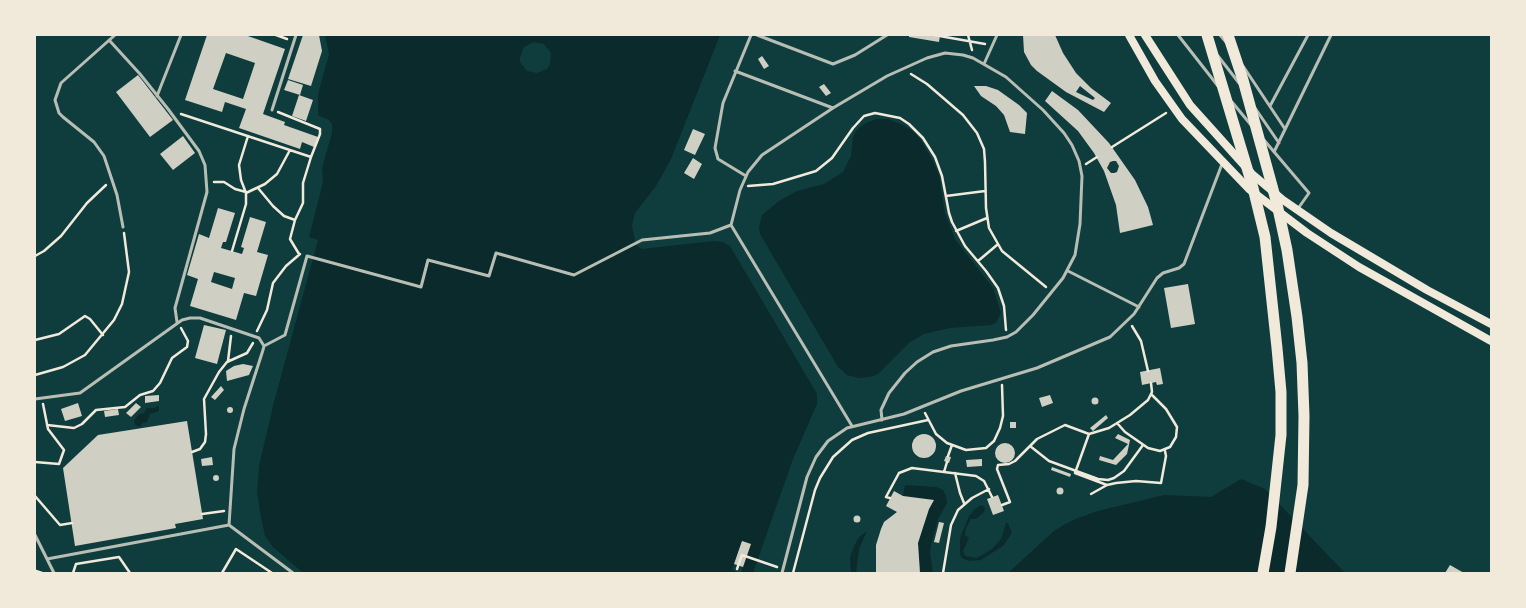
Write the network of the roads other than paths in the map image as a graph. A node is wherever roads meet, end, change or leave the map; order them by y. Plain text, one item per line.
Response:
1 (115, 35) edge
2 (181, 35) edge
3 (296, 35) edge
4 (751, 35) edge
5 (757, 35) edge
6 (886, 35) edge
7 (997, 35) edge
8 (1129, 35) edge
9 (1145, 35) edge
10 (1178, 35) edge
11 (1202, 35) edge
12 (1207, 35) edge
13 (1220, 35) edge
14 (1228, 35) edge
15 (1308, 35) edge
16 (1331, 35) edge
17 (109, 40) junction
18 (984, 64) junction
19 (735, 71) junction
20 (157, 96) junction
21 (1270, 106) junction
22 (833, 108) junction
23 (272, 110) road end
24 (1286, 129) junction
25 (1279, 143) junction
26 (1274, 152) junction
27 (1222, 163) junction
28 (746, 176) junction
29 (1297, 210) junction
30 (731, 226) junction
31 (123, 227) road end
32 (1068, 271) junction
33 (1139, 307) junction
34 (177, 322) junction
35 (1491, 324) edge
36 (1491, 341) edge
37 (264, 346) junction
38 (35, 399) edge
39 (882, 420) junction
40 (852, 426) junction
41 (229, 525) junction
42 (35, 535) edge
43 (47, 560) junction
44 (782, 571) edge
45 (54, 573) edge
46 (293, 573) edge
47 (1263, 573) edge
48 (1290, 573) edge

1 - 17 lane
2 - 20 lane
3 - 23 lane
4 - 19 lane
5 - 6 lane
7 - 18 lane
8 - 27 main road
9 - 29 main road
10 - 26 lane
11 - 25 lane
12 - 47 highway
13 - 21 lane
14 - 48 highway
15 - 21 lane
16 - 24 lane
17 - 20 lane
17 - 31 lane
18 - 22 lane
18 - 32 lane
19 - 22 lane
19 - 28 lane
20 - 34 lane
21 - 24 lane
22 - 28 lane
24 - 25 lane
25 - 26 lane
26 - 29 lane
27 - 33 lane
27 - 36 main road
28 - 30 lane
29 - 35 main road
30 - 37 lane
30 - 40 lane
32 - 33 lane
32 - 39 lane
33 - 39 lane
34 - 37 lane
34 - 38 lane
37 - 41 lane
39 - 40 lane
40 - 44 lane
41 - 43 lane
41 - 46 lane
42 - 43 lane
43 - 45 lane

